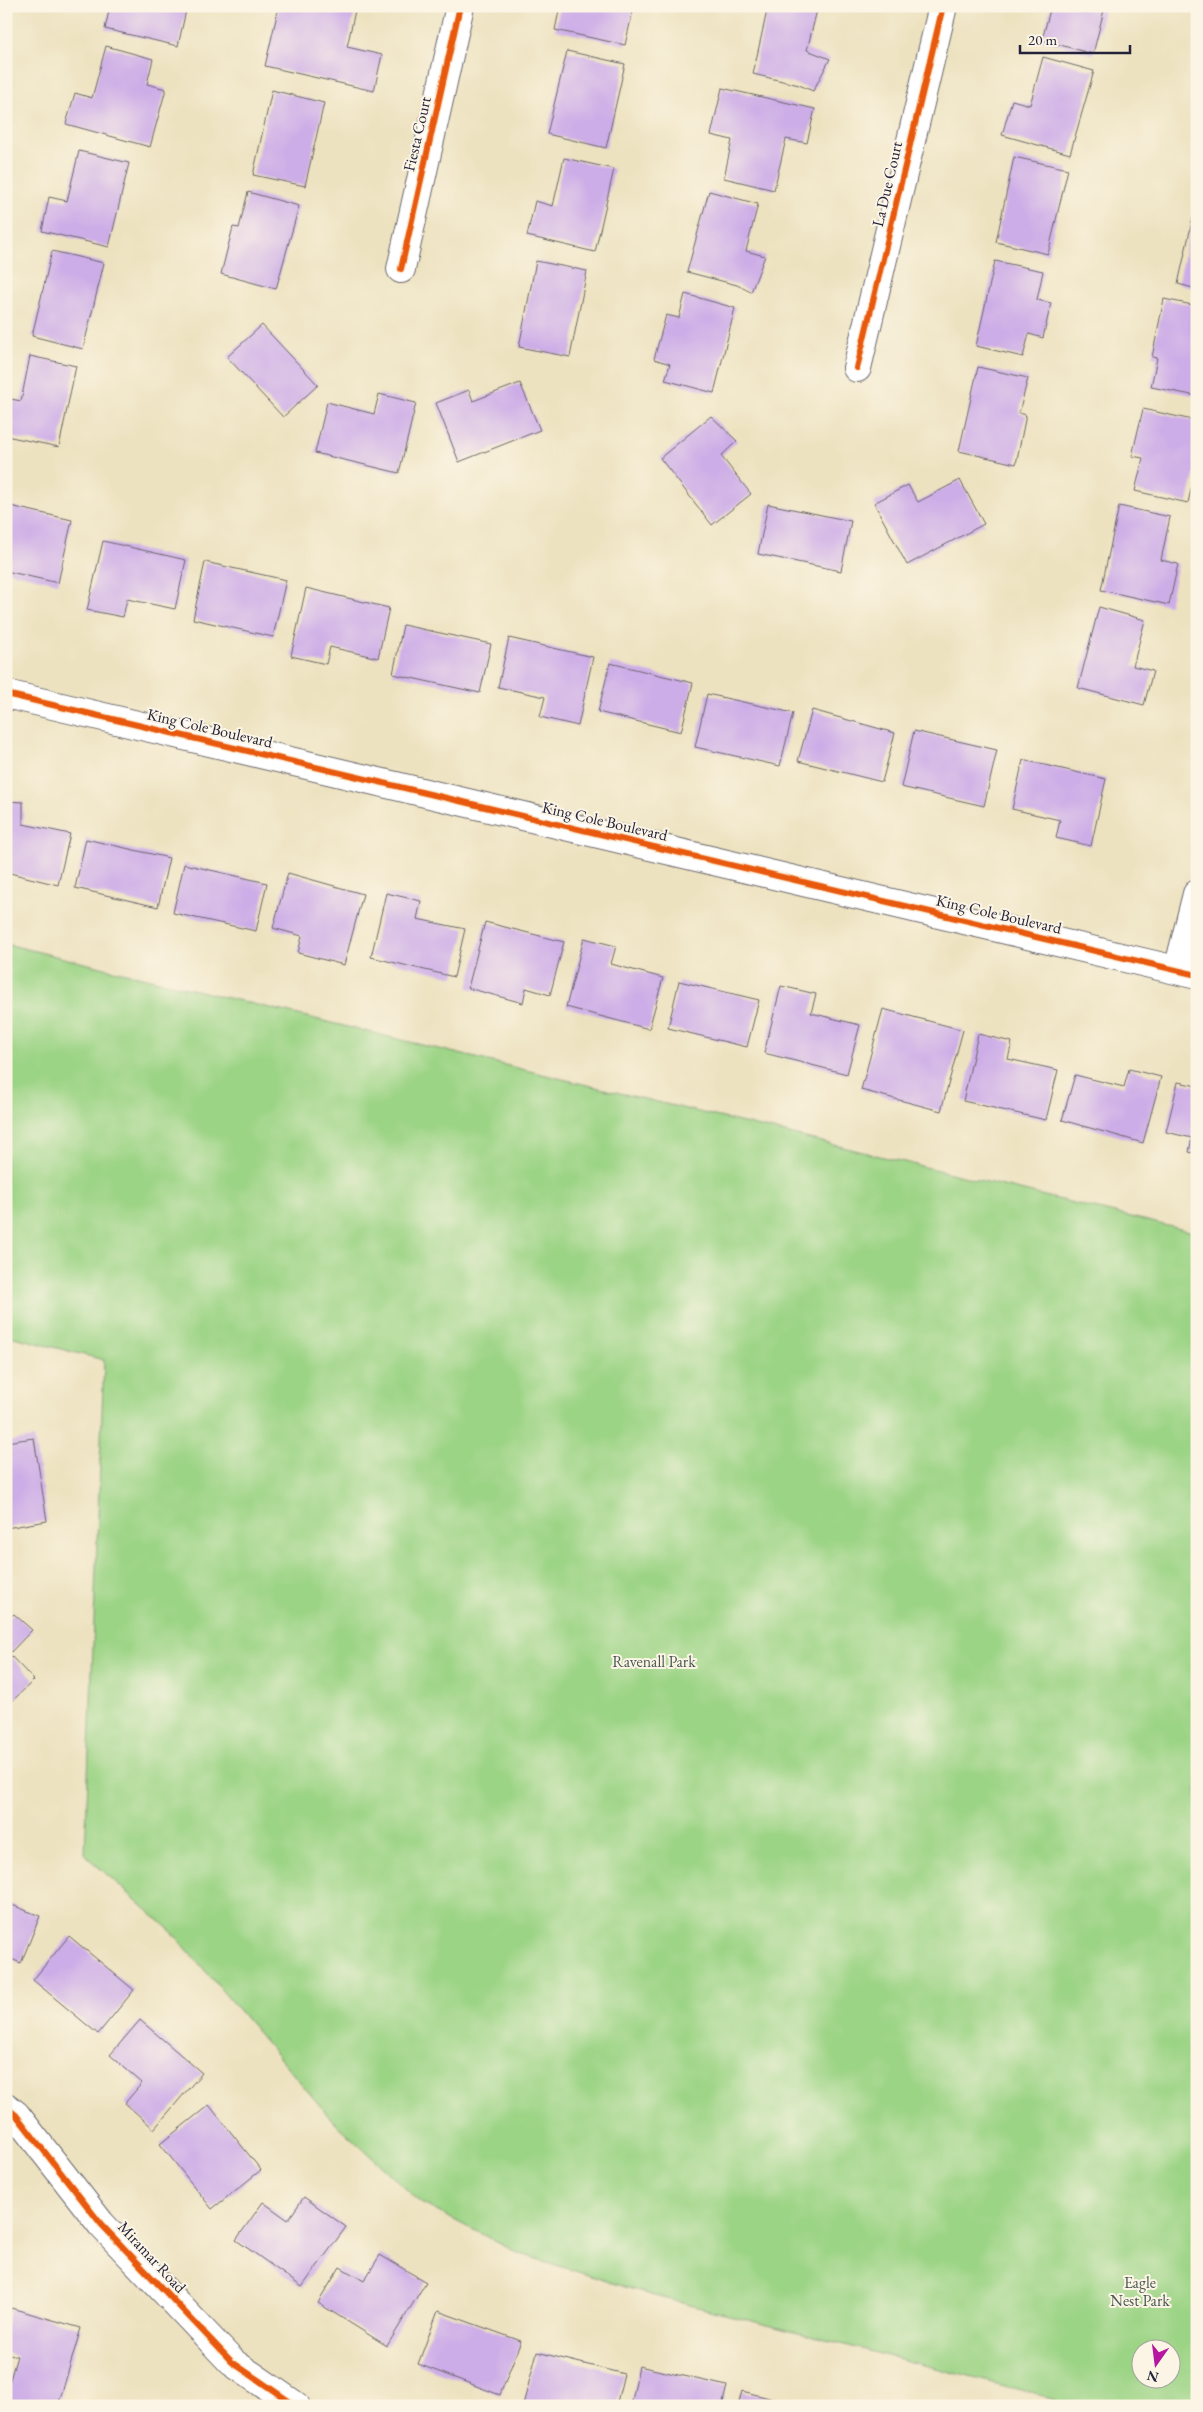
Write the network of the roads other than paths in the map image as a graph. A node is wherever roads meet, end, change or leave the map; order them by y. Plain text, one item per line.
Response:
1 (460, 6) edge
2 (943, 6) edge
3 (401, 269) dead end
4 (857, 368) dead end
5 (6, 694) edge
6 (1197, 894) edge
7 (1188, 973) edge
8 (9, 2116) edge
9 (296, 2406) edge

1 - 3 street, Fiesta Court
2 - 4 street, La Due Court
5 - 7 street, King Cole Boulevard
6 - 7 street
8 - 9 street, Miramar Road

